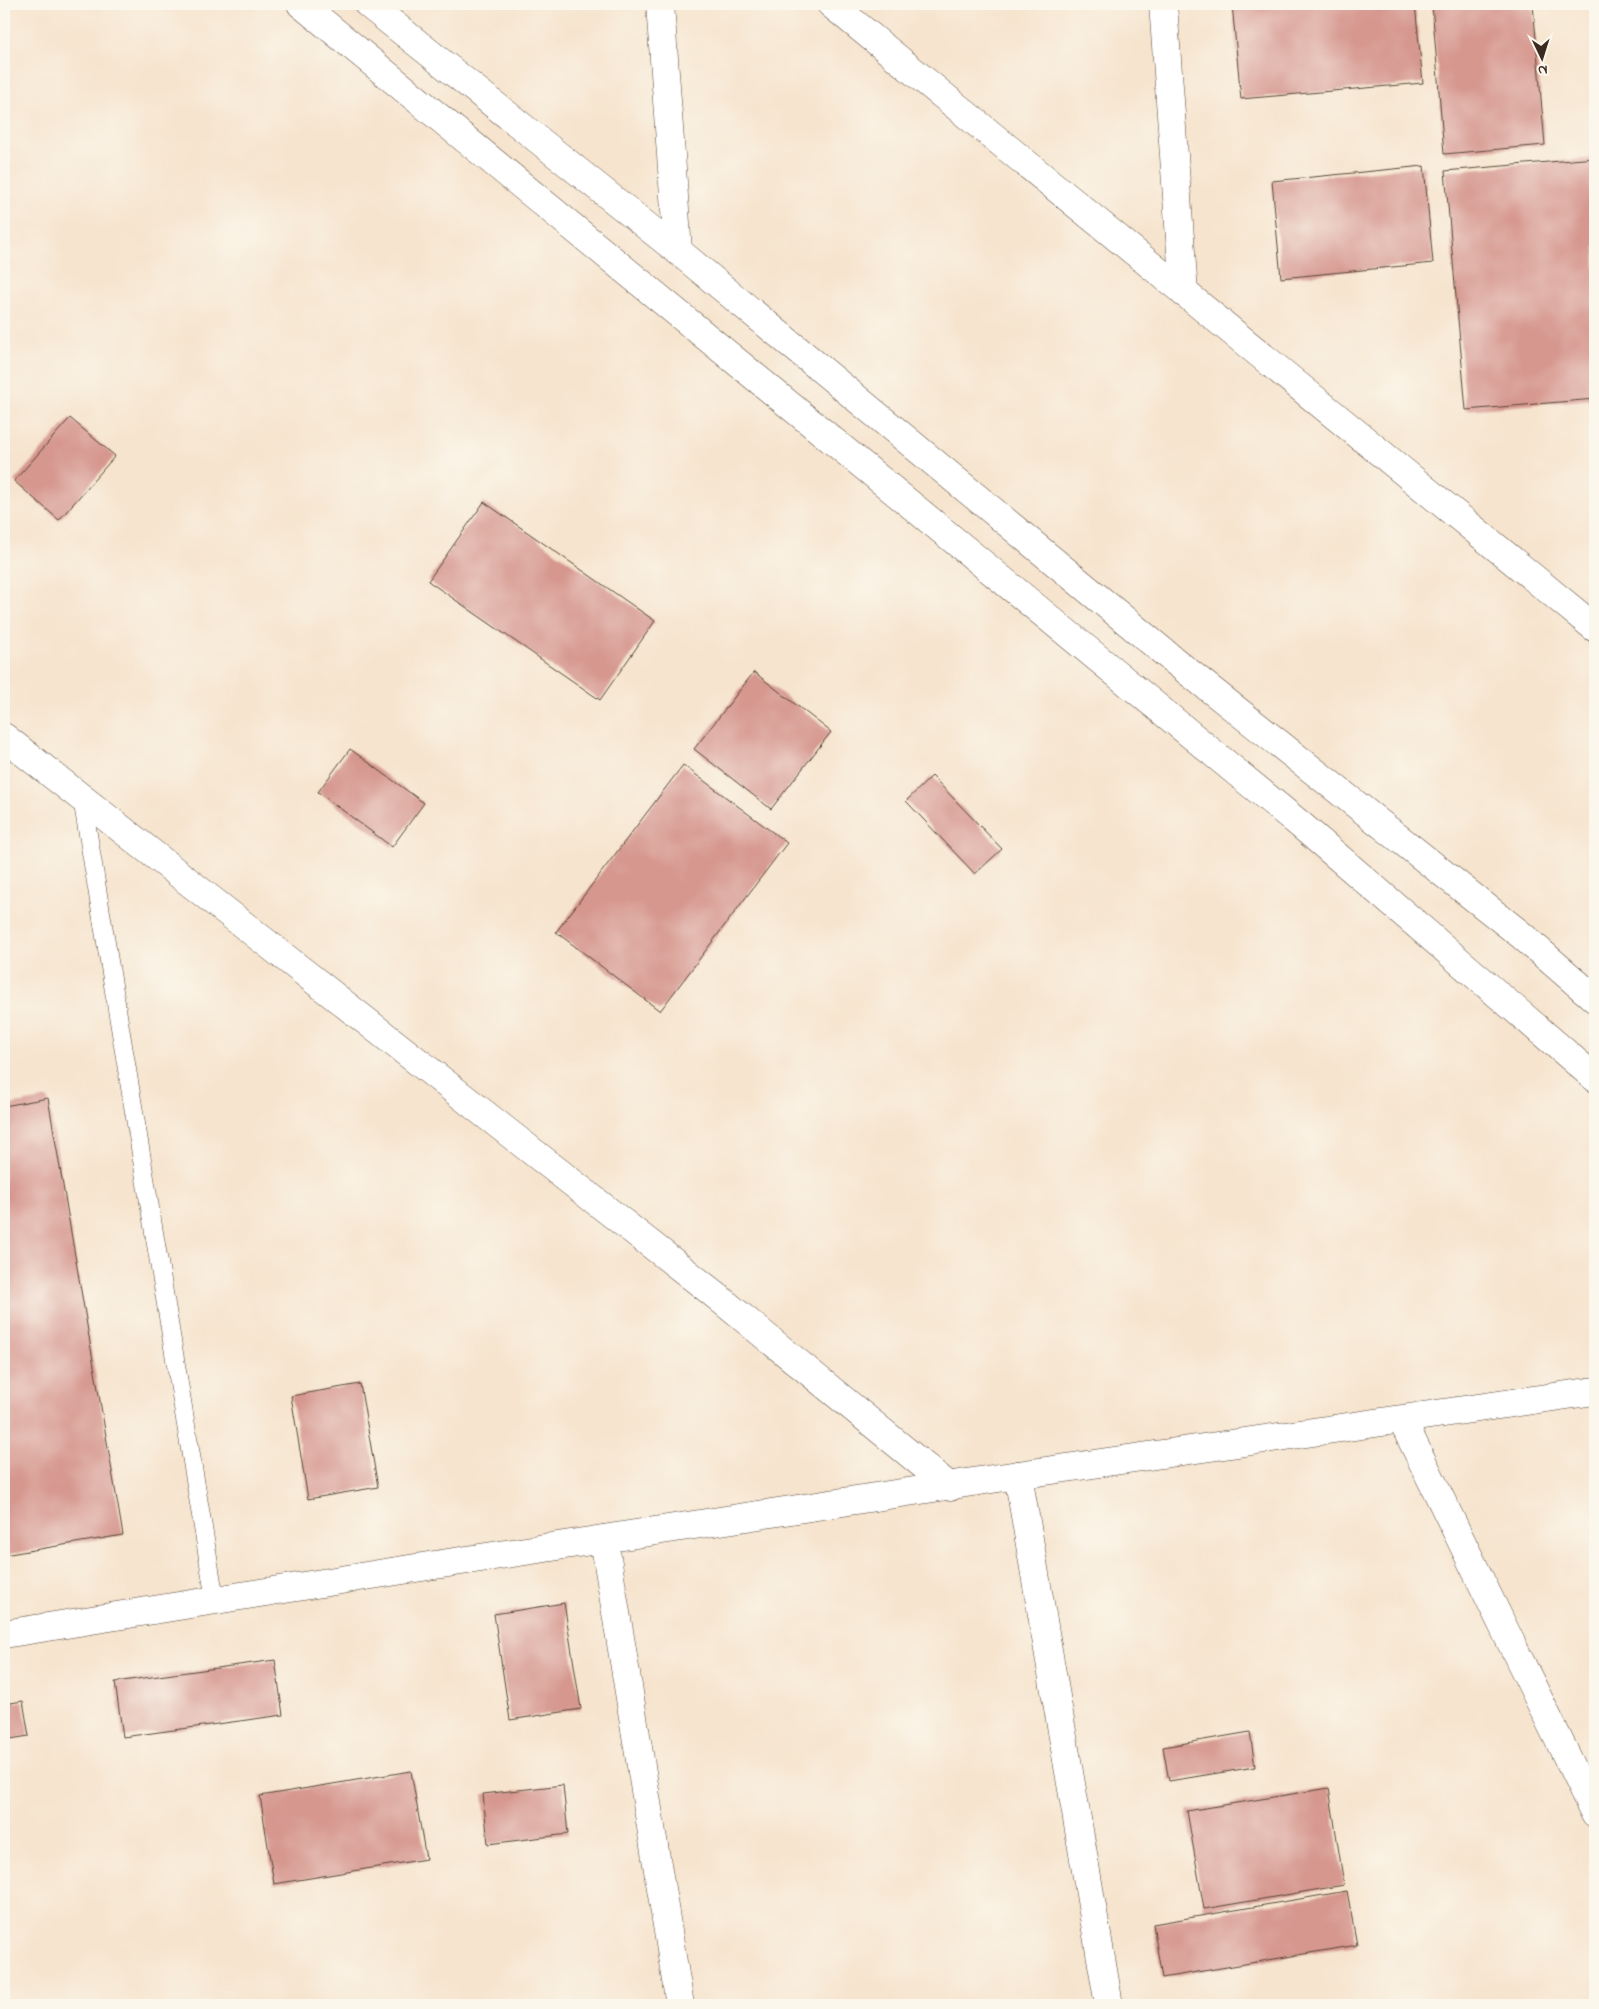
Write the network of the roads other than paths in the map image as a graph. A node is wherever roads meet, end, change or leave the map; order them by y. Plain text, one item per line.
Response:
1 (301, 4) edge
2 (368, 4) edge
3 (660, 4) edge
4 (831, 4) edge
5 (1163, 4) edge
6 (678, 251) junction
7 (1184, 292) junction
8 (1595, 628) edge
9 (4, 737) edge
10 (82, 798) junction
11 (1595, 999) edge
12 (1595, 1078) edge
13 (1595, 1392) edge
14 (1402, 1420) junction
15 (1018, 1475) junction
16 (950, 1487) junction
17 (604, 1539) junction
18 (215, 1600) junction
19 (4, 1634) edge
20 (1595, 1814) edge
21 (680, 2005) edge
22 (1109, 2005) edge

1 - 12 street
2 - 6 street
3 - 6 street
4 - 7 street
5 - 7 street
6 - 11 street
7 - 8 street
9 - 10 street
10 - 16 street
10 - 18 lane
13 - 14 street
14 - 15 street
14 - 20 street
15 - 16 street
15 - 22 street
16 - 17 street
17 - 18 street
17 - 21 street
18 - 19 street

